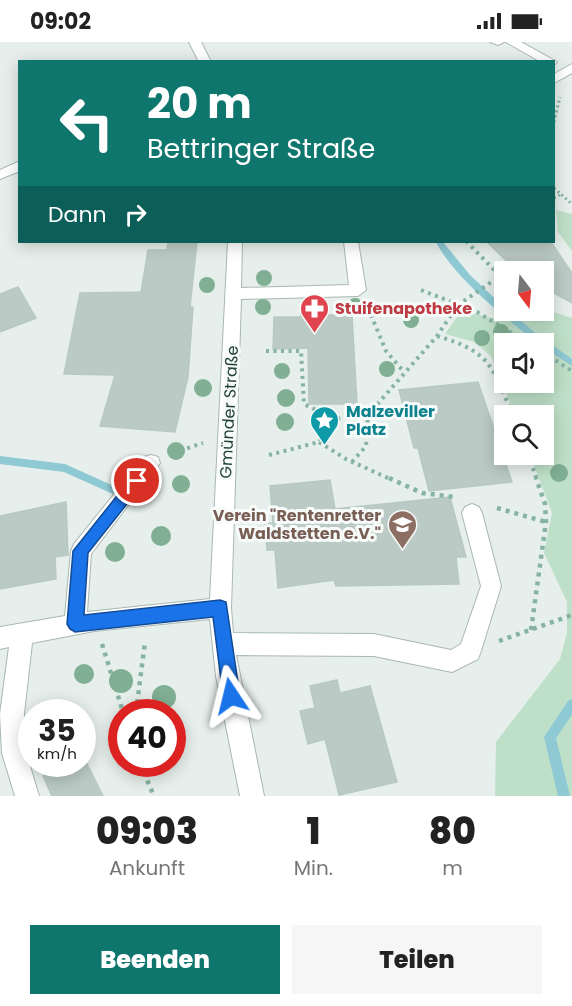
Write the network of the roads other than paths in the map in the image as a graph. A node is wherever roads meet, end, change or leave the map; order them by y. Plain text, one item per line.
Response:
1 (195, 42) edge
2 (512, 42) edge
3 (204, 60) edge
4 (548, 60) edge
5 (555, 63) edge
6 (570, 69) edge
7 (555, 78) edge
8 (18, 166) edge
9 (0, 175) edge
10 (235, 243) edge
11 (351, 243) edge
12 (234, 294) junction
13 (151, 463) road end
14 (472, 513) dead end
15 (220, 608) junction
16 (85, 622) junction
17 (11, 635) edge
18 (223, 644) junction
19 (27, 796) edge
20 (252, 796) edge

1 - 3 street
2 - 4 street
5 - 6 street
6 - 7 street
8 - 9 street
10 - 12 street, Gmünder Straße
11 - 12 street
12 - 15 street, Gmünder Straße
13 - 16 street
14 - 18 street
15 - 16 street
15 - 18 street, Gmünder Straße
16 - 17 street
17 - 19 street
18 - 20 street, Gmünder Straße

